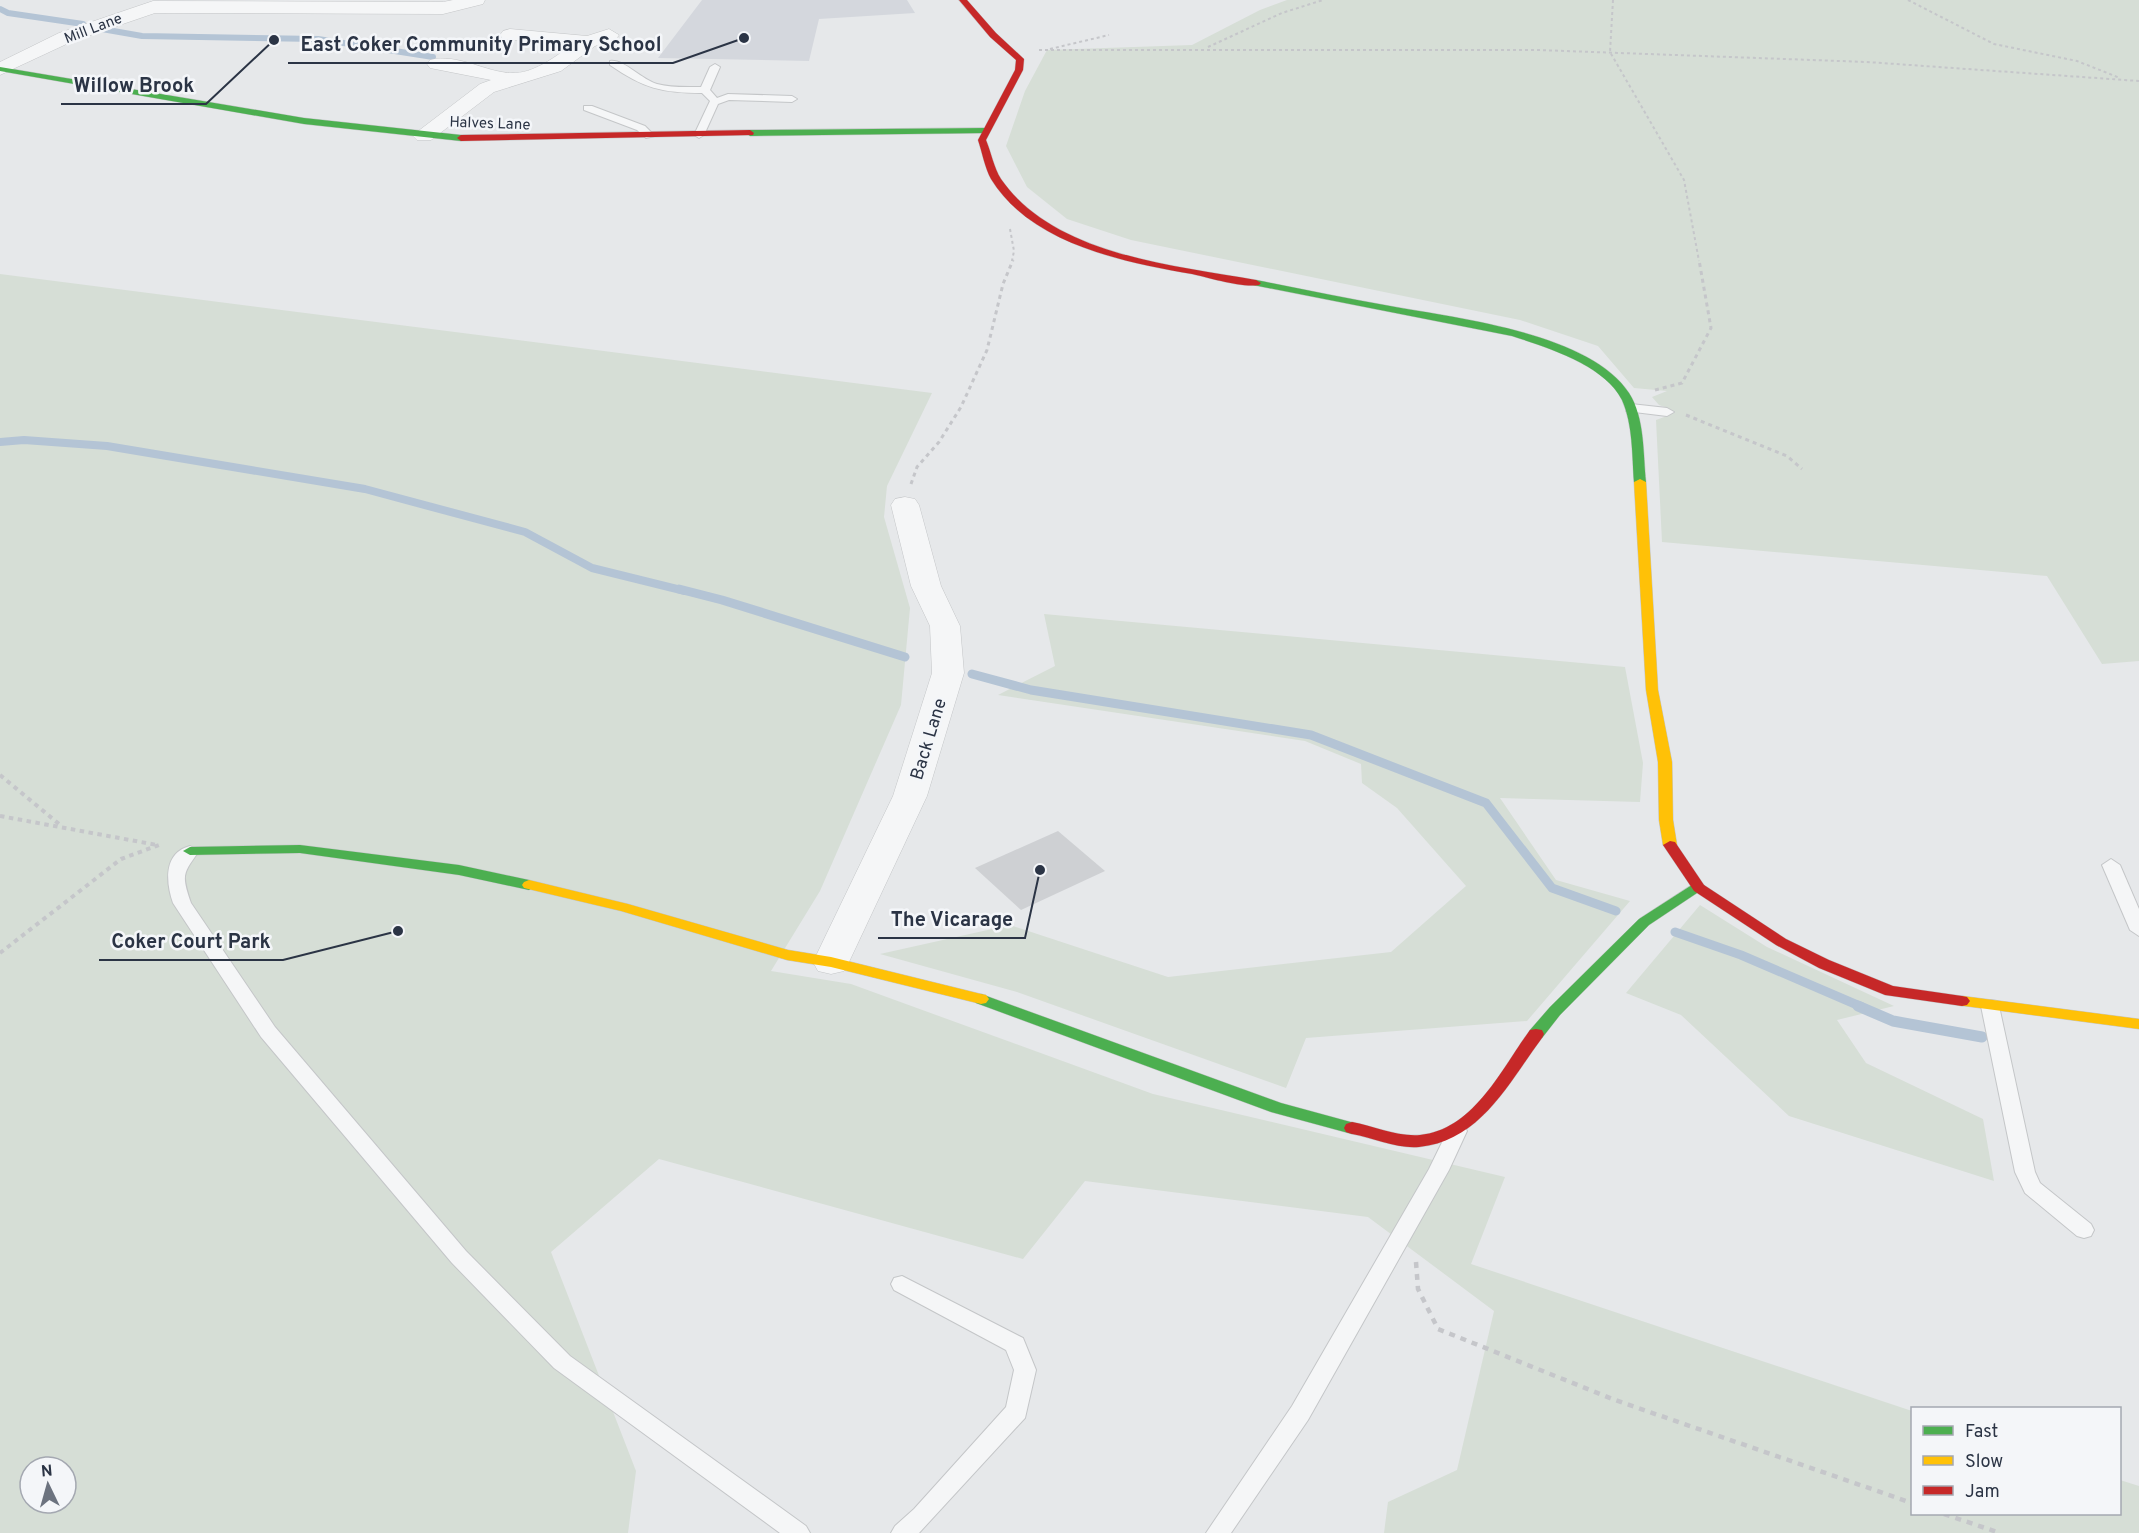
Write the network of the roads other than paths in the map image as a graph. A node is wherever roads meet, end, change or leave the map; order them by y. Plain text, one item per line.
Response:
1 (476, 0) edge
2 (963, 0) edge
3 (609, 34) dead end
4 (510, 35) dead end
5 (588, 42) junction
6 (613, 63) dead end
7 (437, 64) dead end
8 (715, 67) dead end
9 (1, 69) edge
10 (513, 80) junction
11 (705, 90) junction
12 (792, 99) dead end
13 (714, 102) junction
14 (588, 108) dead end
15 (985, 130) junction
16 (699, 135) junction
17 (424, 136) junction
18 (650, 136) junction
19 (1628, 402) junction
20 (1667, 412) road end
21 (904, 505) road end
22 (190, 851) joint
23 (2111, 865) dead end
24 (1698, 886) junction
25 (2139, 930) edge
26 (831, 962) junction
27 (1990, 1006) junction
28 (2139, 1024) edge
29 (1457, 1131) junction
30 (2084, 1230) dead end
31 (902, 1284) dead end
32 (798, 1533) edge
33 (903, 1533) edge
34 (1218, 1533) edge

1 - 9 street, Mill Lane
2 - 15 street
3 - 5 street
4 - 5 street
5 - 10 street
6 - 11 lane
7 - 10 street
8 - 11 lane
9 - 17 street, Halves Lane
10 - 17 street
11 - 13 lane
12 - 13 lane
13 - 16 lane
14 - 18 lane
15 - 16 street, Halves Lane
15 - 19 street
16 - 18 street, Halves Lane
17 - 18 street, Halves Lane
19 - 20 lane
19 - 24 street
21 - 26 street, Back Lane
22 - 26 street
22 - 32 lane
23 - 25 lane
24 - 27 street
24 - 29 street
26 - 29 street
27 - 28 street
27 - 30 lane
29 - 34 lane
31 - 33 lane

